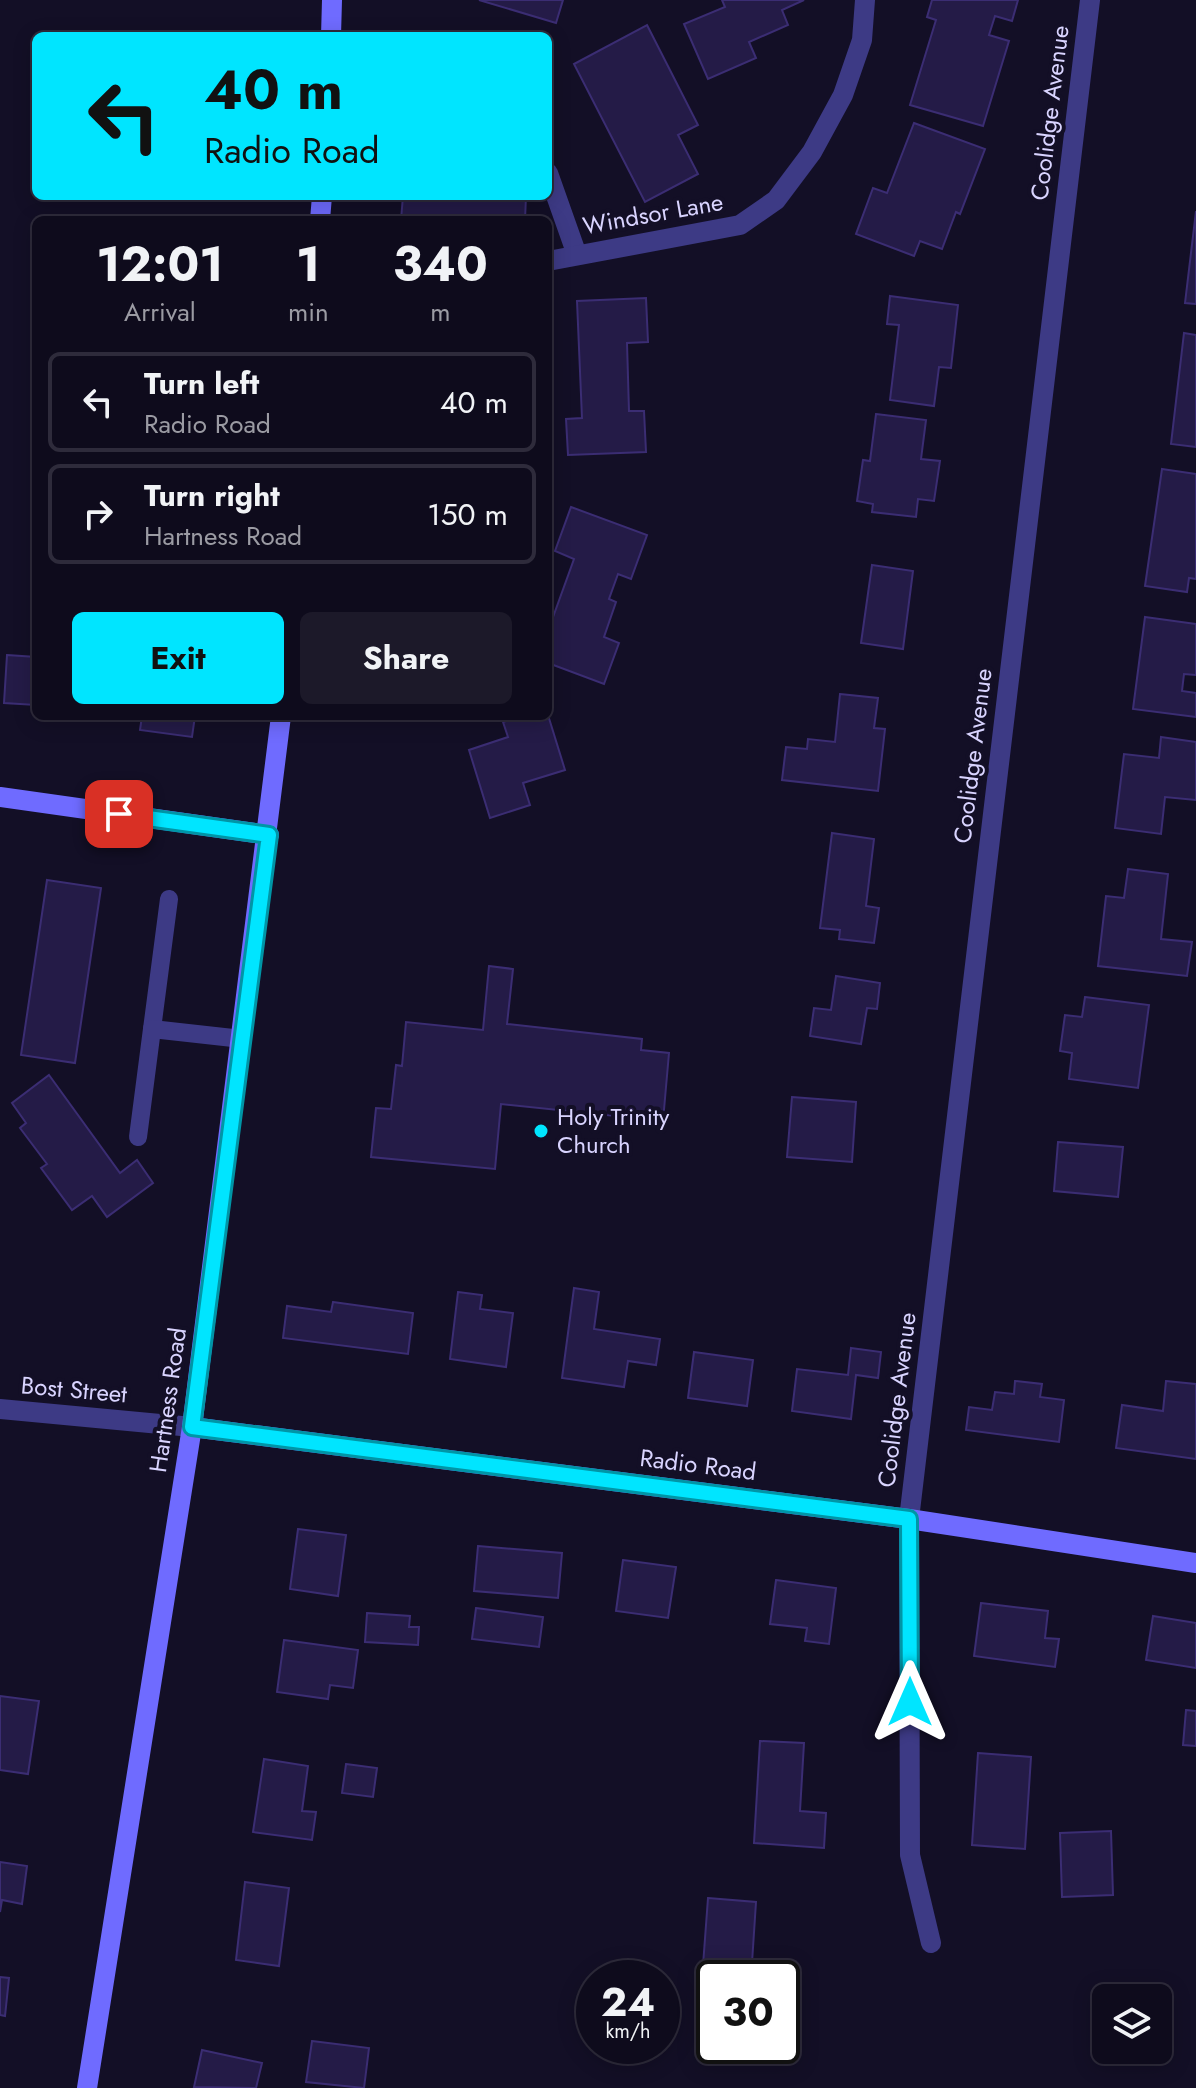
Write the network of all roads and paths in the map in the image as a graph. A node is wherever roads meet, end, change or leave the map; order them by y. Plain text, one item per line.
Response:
1 (332, 0) edge
2 (865, 0) edge
3 (1090, 0) edge
4 (331, 32) edge
5 (552, 184) edge
6 (577, 255) junction
7 (552, 260) edge
8 (281, 720) edge
9 (0, 797) edge
10 (269, 835) junction
11 (169, 899) dead end
12 (152, 1029) junction
13 (242, 1039) junction
14 (138, 1137) dead end
15 (0, 1409) edge
16 (192, 1427) junction
17 (909, 1519) junction
18 (1196, 1563) edge
19 (931, 1943) dead end
20 (87, 2088) edge

1 - 4 main road
2 - 6 street, Windsor Lane
3 - 17 street, Coolidge Avenue
5 - 6 street
6 - 7 street, Windsor Lane
8 - 10 main road, Hartness Road
9 - 10 main road
10 - 13 main road, Hartness Road
11 - 12 lane
12 - 13 lane
12 - 14 lane
13 - 16 main road, Hartness Road
15 - 16 street, Bost Street
16 - 17 main road, Radio Road
16 - 20 main road, Hartness Road
17 - 18 main road, Radio Road
17 - 19 street, Coolidge Avenue

